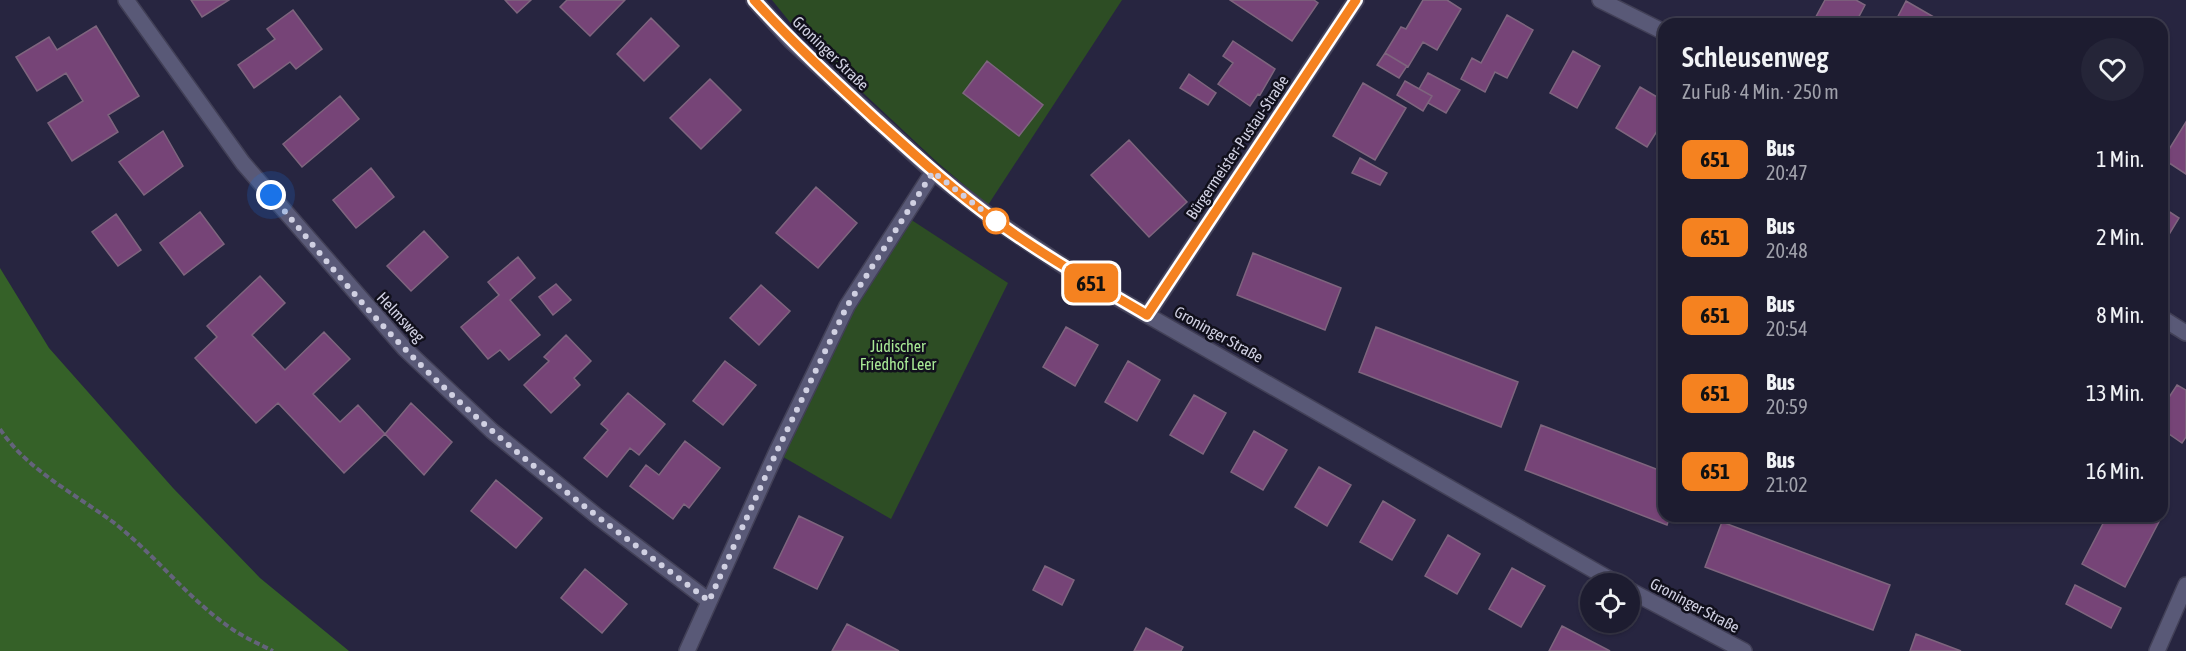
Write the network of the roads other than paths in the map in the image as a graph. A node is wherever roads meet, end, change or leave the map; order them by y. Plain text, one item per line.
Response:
1 (126, 0) edge
2 (754, 0) edge
3 (1356, 0) edge
4 (1600, 0) edge
5 (1658, 29) edge
6 (933, 172) junction
7 (1147, 315) junction
8 (2168, 322) edge
9 (2186, 333) edge
10 (1599, 573) edge
11 (2186, 585) edge
12 (1640, 596) edge
13 (709, 601) junction
14 (690, 650) edge
15 (1744, 651) edge
16 (2157, 651) edge

1 - 13 street, Helmsweg
2 - 6 street, Groninger Straße
3 - 7 street, Bürgermeister-Pustau-Straße
4 - 5 street
6 - 7 street, Groninger Straße
6 - 13 street
7 - 10 street, Groninger Straße
8 - 9 street
11 - 16 street
12 - 15 street, Groninger Straße
13 - 14 street

